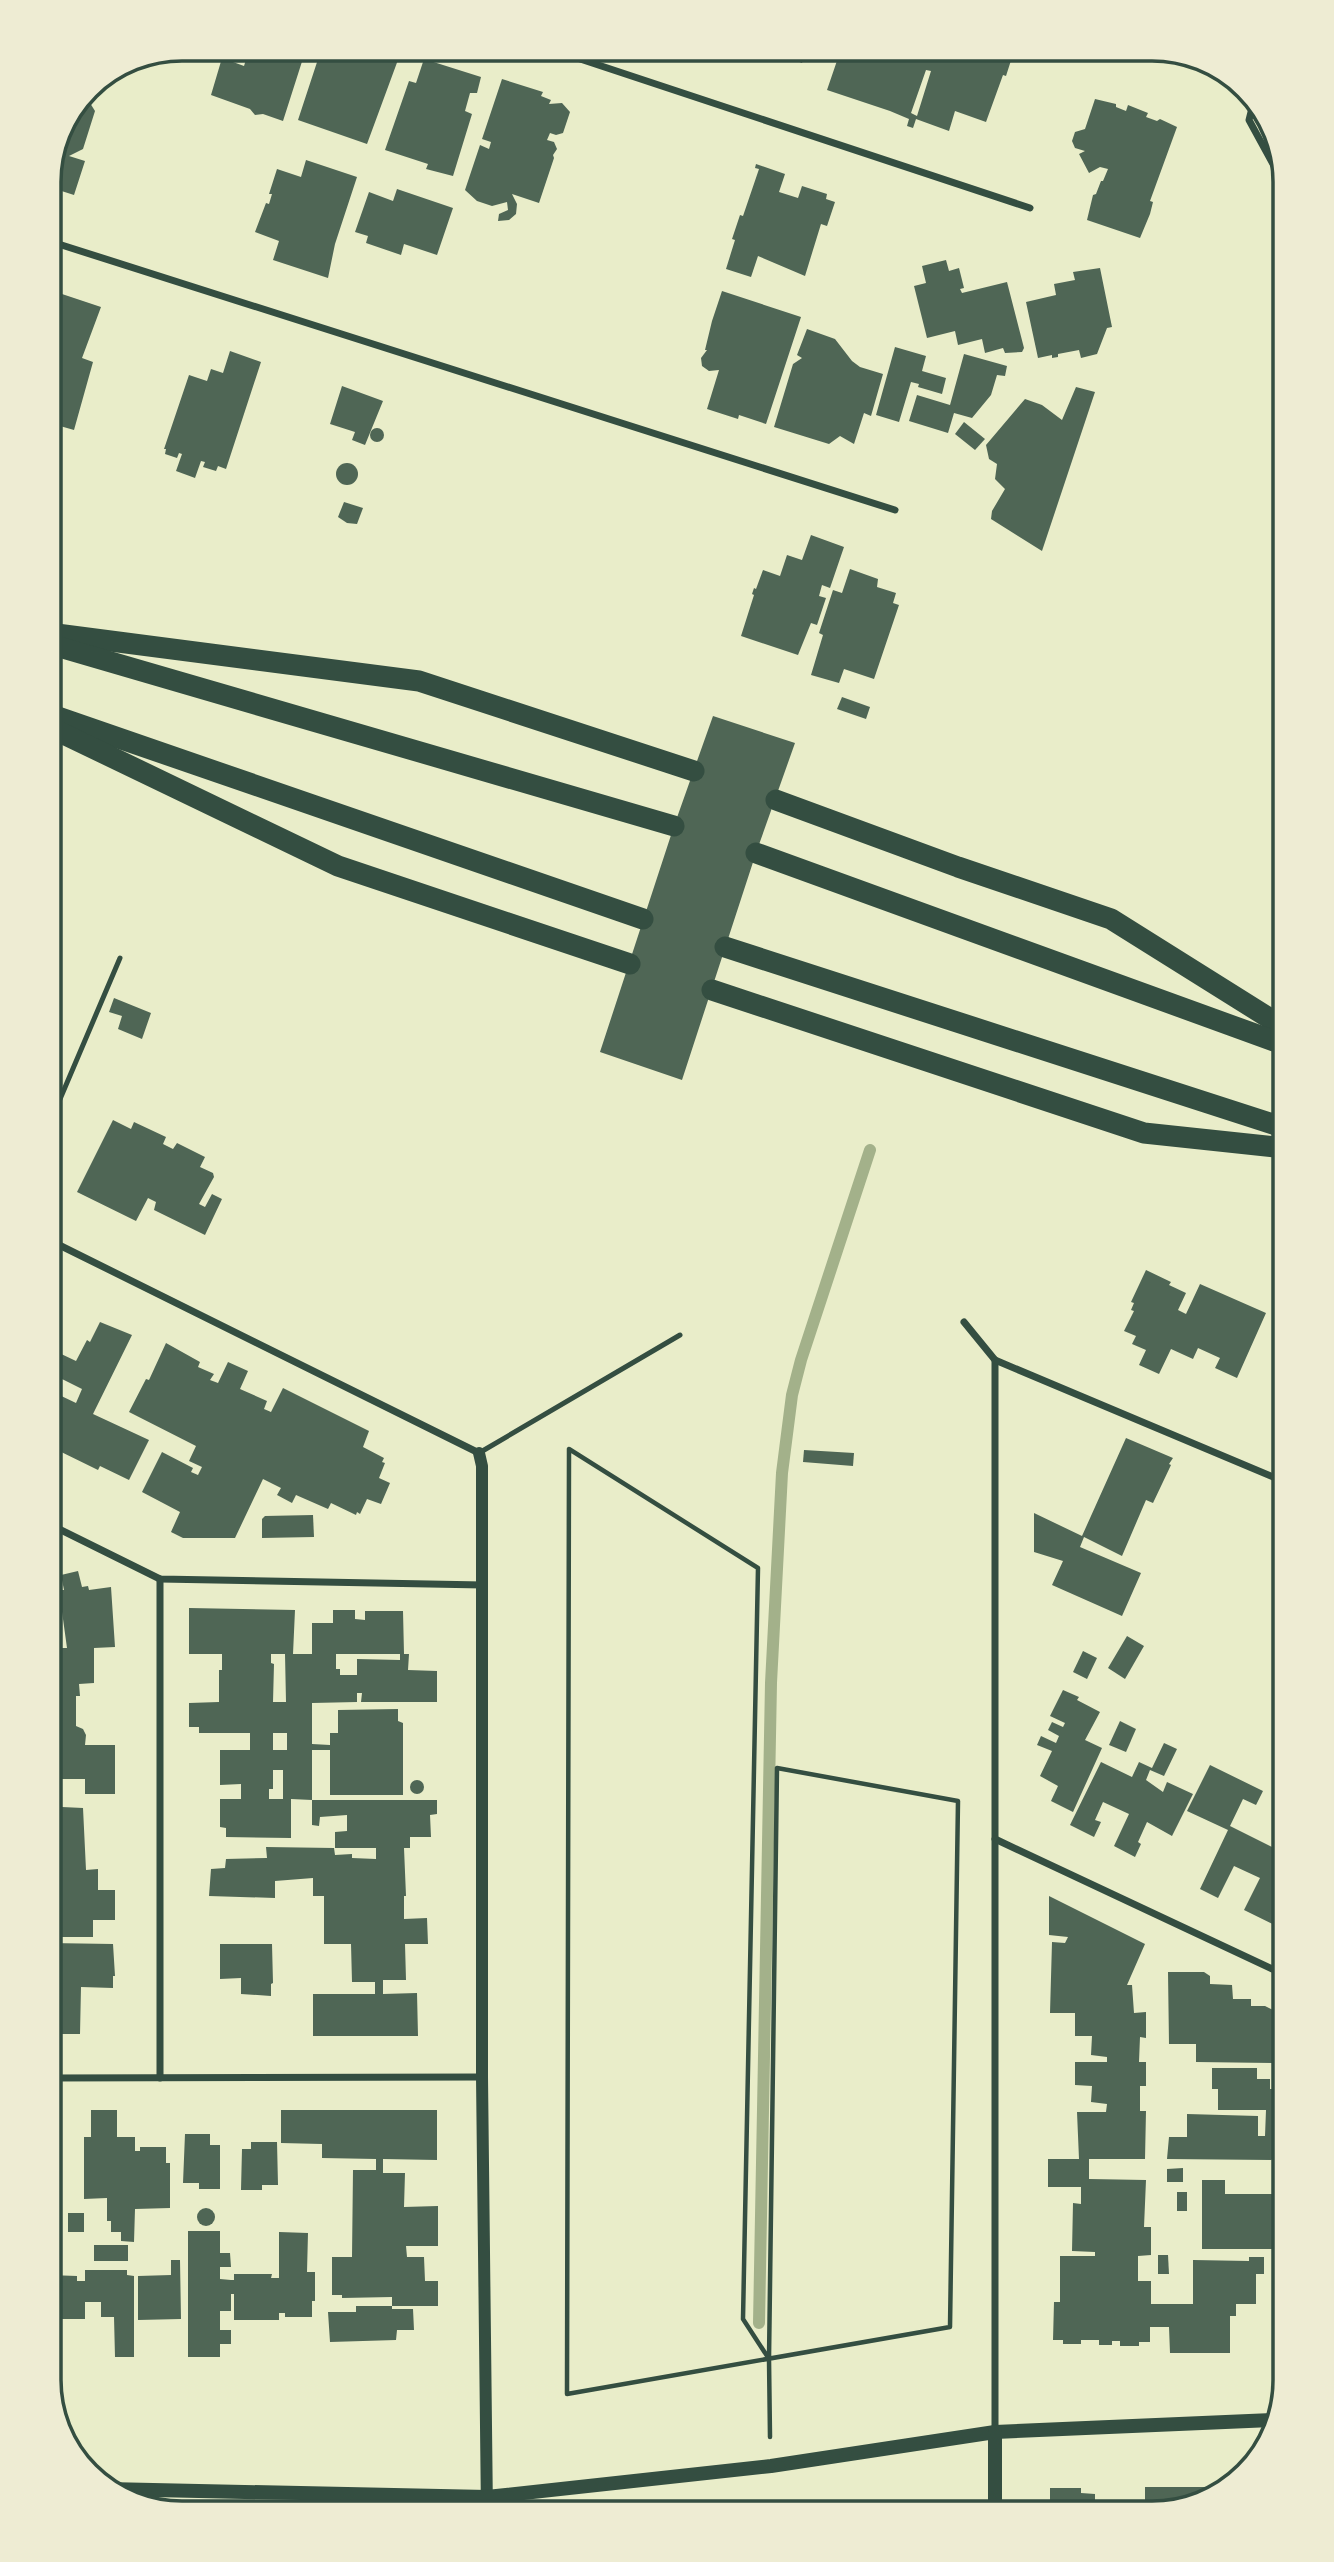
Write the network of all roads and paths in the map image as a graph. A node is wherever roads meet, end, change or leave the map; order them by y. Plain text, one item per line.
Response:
1 (587, 61) edge
2 (1250, 113) edge
3 (1270, 158) edge
4 (1030, 208) dead end
5 (62, 245) edge
6 (895, 510) dead end
7 (62, 635) edge
8 (62, 648) edge
9 (62, 718) edge
10 (62, 733) edge
11 (694, 771) dead end
12 (776, 800) dead end
13 (674, 826) dead end
14 (755, 853) dead end
15 (643, 919) dead end
16 (725, 947) dead end
17 (120, 958) dead end
18 (630, 964) dead end
19 (712, 990) dead end
20 (1273, 1020) edge
21 (1273, 1041) edge
22 (62, 1095) edge
23 (1273, 1124) edge
24 (1273, 1147) edge
25 (62, 1246) edge
26 (964, 1322) dead end
27 (680, 1335) dead end
28 (995, 1360) junction
29 (480, 1453) junction
30 (1273, 1477) edge
31 (61, 1530) edge
32 (160, 1580) junction
33 (484, 1585) junction
34 (995, 1839) junction
35 (1273, 1969) edge
36 (481, 2077) junction
37 (61, 2078) edge
38 (160, 2078) junction
39 (769, 2359) junction
40 (1265, 2420) edge
41 (995, 2432) junction
42 (771, 2466) junction
43 (133, 2490) edge
44 (487, 2497) junction
45 (487, 2500) edge
46 (995, 2501) edge

1 - 4 street
2 - 3 street
5 - 6 street
7 - 11 highway
8 - 13 highway
9 - 15 highway
10 - 18 highway
12 - 20 highway
14 - 21 highway
16 - 23 highway
17 - 22 lane
19 - 24 highway
25 - 29 street
26 - 28 street
27 - 29 lane
28 - 30 street
28 - 34 street
29 - 33 street
31 - 32 street
32 - 33 street
32 - 38 street
33 - 36 street
34 - 35 street
34 - 41 street
36 - 38 street
36 - 44 street
37 - 38 street
39 - 39 path
39 - 39 path
39 - 42 path
40 - 41 main road
41 - 42 main road
41 - 46 main road
42 - 44 main road
43 - 44 main road
44 - 45 street

